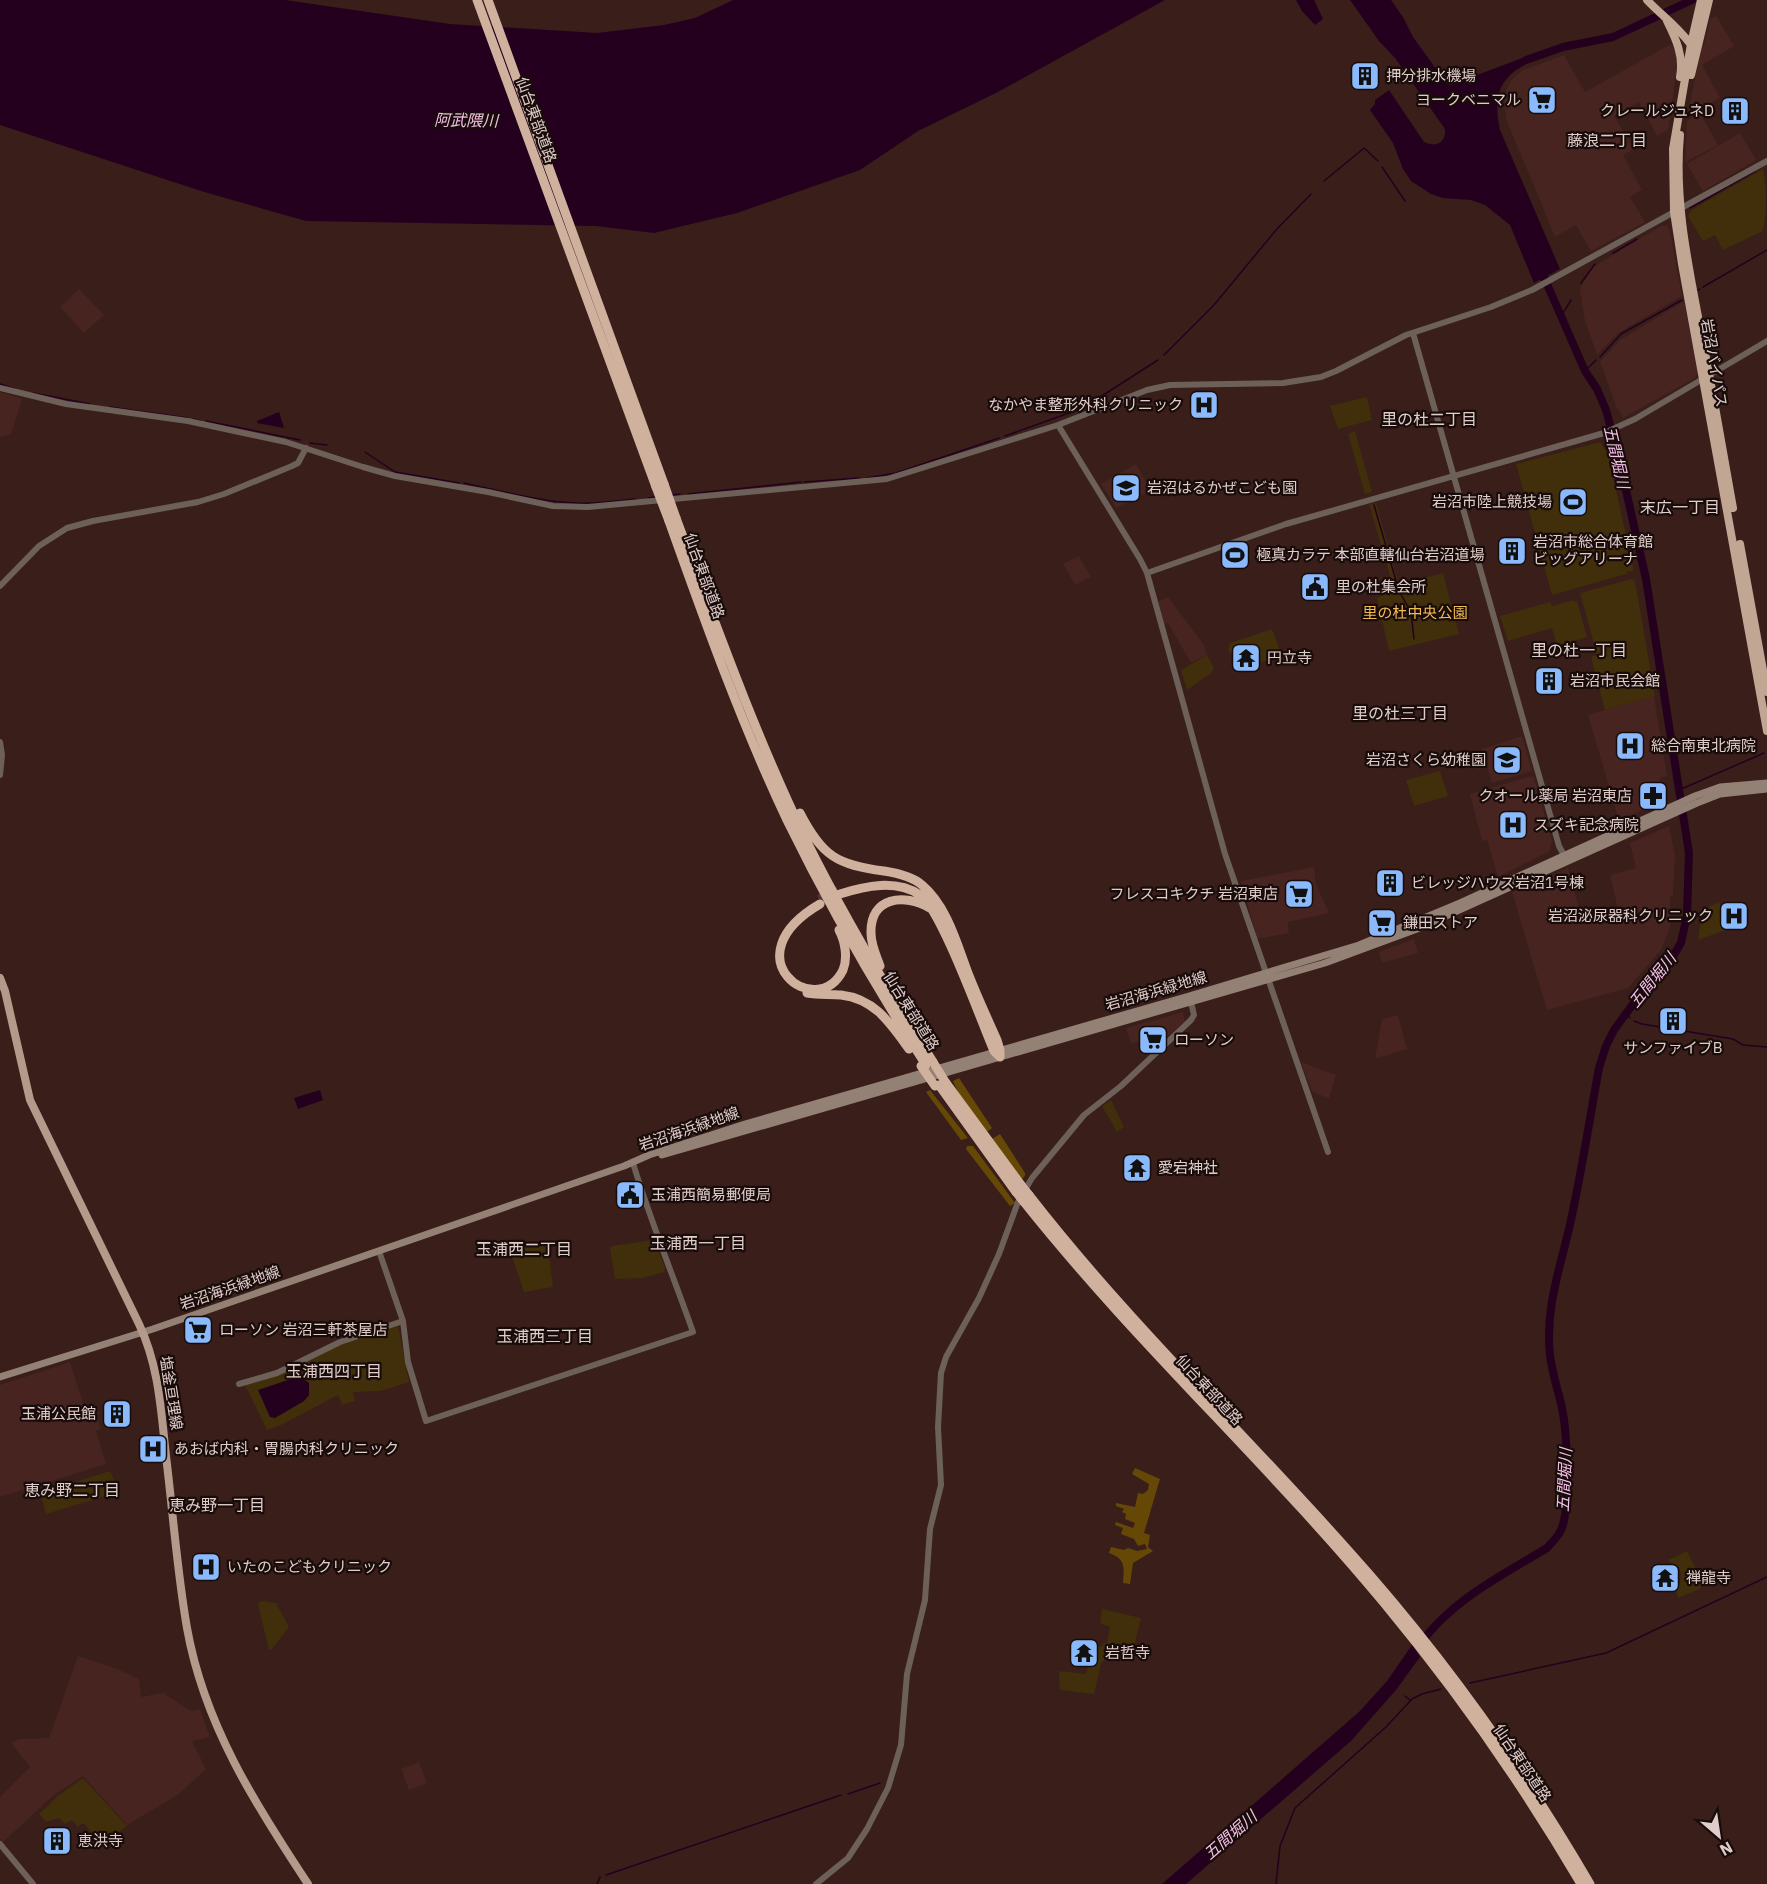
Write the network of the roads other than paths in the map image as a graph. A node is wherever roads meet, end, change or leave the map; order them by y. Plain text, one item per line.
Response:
1 (477, 0) edge
2 (1647, 0) edge
3 (488, 1) edge
4 (1705, 1) edge
5 (1667, 21) junction
6 (1695, 24) junction
7 (1676, 28) junction
8 (1691, 44) junction
9 (1694, 60) junction
10 (1673, 149) junction
11 (1767, 160) edge
12 (1677, 210) junction
13 (1413, 333) junction
14 (604, 334) junction
15 (1767, 341) edge
16 (1706, 377) junction
17 (0, 388) edge
18 (1058, 425) junction
19 (306, 448) junction
20 (1453, 475) junction
21 (672, 519) junction
22 (1147, 573) junction
23 (0, 586) edge
24 (1767, 692) edge
25 (751, 714) junction
26 (1767, 731) edge
27 (0, 742) edge
28 (0, 775) edge
29 (770, 781) junction
30 (1767, 783) edge
31 (1767, 789) edge
32 (1692, 801) junction
33 (1566, 858) junction
34 (930, 894) junction
35 (932, 909) junction
36 (1267, 976) junction
37 (0, 978) edge
38 (1190, 999) junction
39 (998, 1053) junction
40 (926, 1064) junction
41 (940, 1084) junction
42 (1328, 1152) dead end
43 (633, 1163) junction
44 (1018, 1188) junction
45 (379, 1251) junction
46 (403, 1321) junction
47 (143, 1332) junction
48 (0, 1377) edge
49 (239, 1384) dead end
50 (1478, 1717) junction
51 (0, 1844) edge
52 (33, 1884) edge
53 (308, 1884) edge
54 (816, 1884) edge
55 (1581, 1884) edge
56 (1590, 1884) edge

1 - 14 highway, 仙台東部道路
2 - 5 highway
3 - 14 highway, 仙台東部道路
4 - 6 highway, 岩沼バイパス
4 - 9 highway, 岩沼バイパス
5 - 7 highway
5 - 10 highway
6 - 7 highway
6 - 8 highway, 岩沼バイパス
7 - 8 highway
8 - 9 highway
8 - 10 highway, 岩沼バイパス
9 - 12 highway, 岩沼バイパス
10 - 12 highway, 岩沼バイパス
11 - 12 street
12 - 13 street
12 - 16 highway, 岩沼バイパス
13 - 18 street
13 - 20 street
14 - 21 highway, 仙台東部道路, bridge
15 - 16 street
16 - 20 street
16 - 24 highway, 岩沼バイパス
16 - 26 highway, 岩沼バイパス
17 - 19 street
18 - 19 street
18 - 22 street
19 - 23 street
20 - 22 street
20 - 33 street
21 - 25 highway, 仙台東部道路
21 - 29 highway, 仙台東部道路
22 - 36 street
25 - 34 highway
25 - 40 highway, 仙台東部道路
27 - 28 street
29 - 40 highway, 仙台東部道路
29 - 40 highway
30 - 32 main road
31 - 32 main road
32 - 33 main road, 岩沼海浜緑地線
33 - 36 main road, 岩沼海浜緑地線
34 - 35 highway
34 - 39 highway
35 - 39 highway
35 - 40 highway
36 - 38 main road, 岩沼海浜緑地線
36 - 42 street
37 - 47 main road, 塩釜亘理線
38 - 39 main road, 岩沼海浜緑地線
38 - 54 street
39 - 43 main road, 岩沼海浜緑地線
40 - 41 highway, 仙台東部道路
41 - 44 highway, 仙台東部道路
41 - 44 highway, 仙台東部道路
43 - 45 main road, 岩沼海浜緑地線
43 - 46 street
44 - 50 highway, 仙台東部道路, bridge
45 - 46 street
45 - 47 main road, 岩沼海浜緑地線
46 - 49 street
47 - 48 main road, 岩沼海浜緑地線
47 - 53 main road, 塩釜亘理線
50 - 55 highway, 仙台東部道路
50 - 56 highway, 仙台東部道路
51 - 52 street

